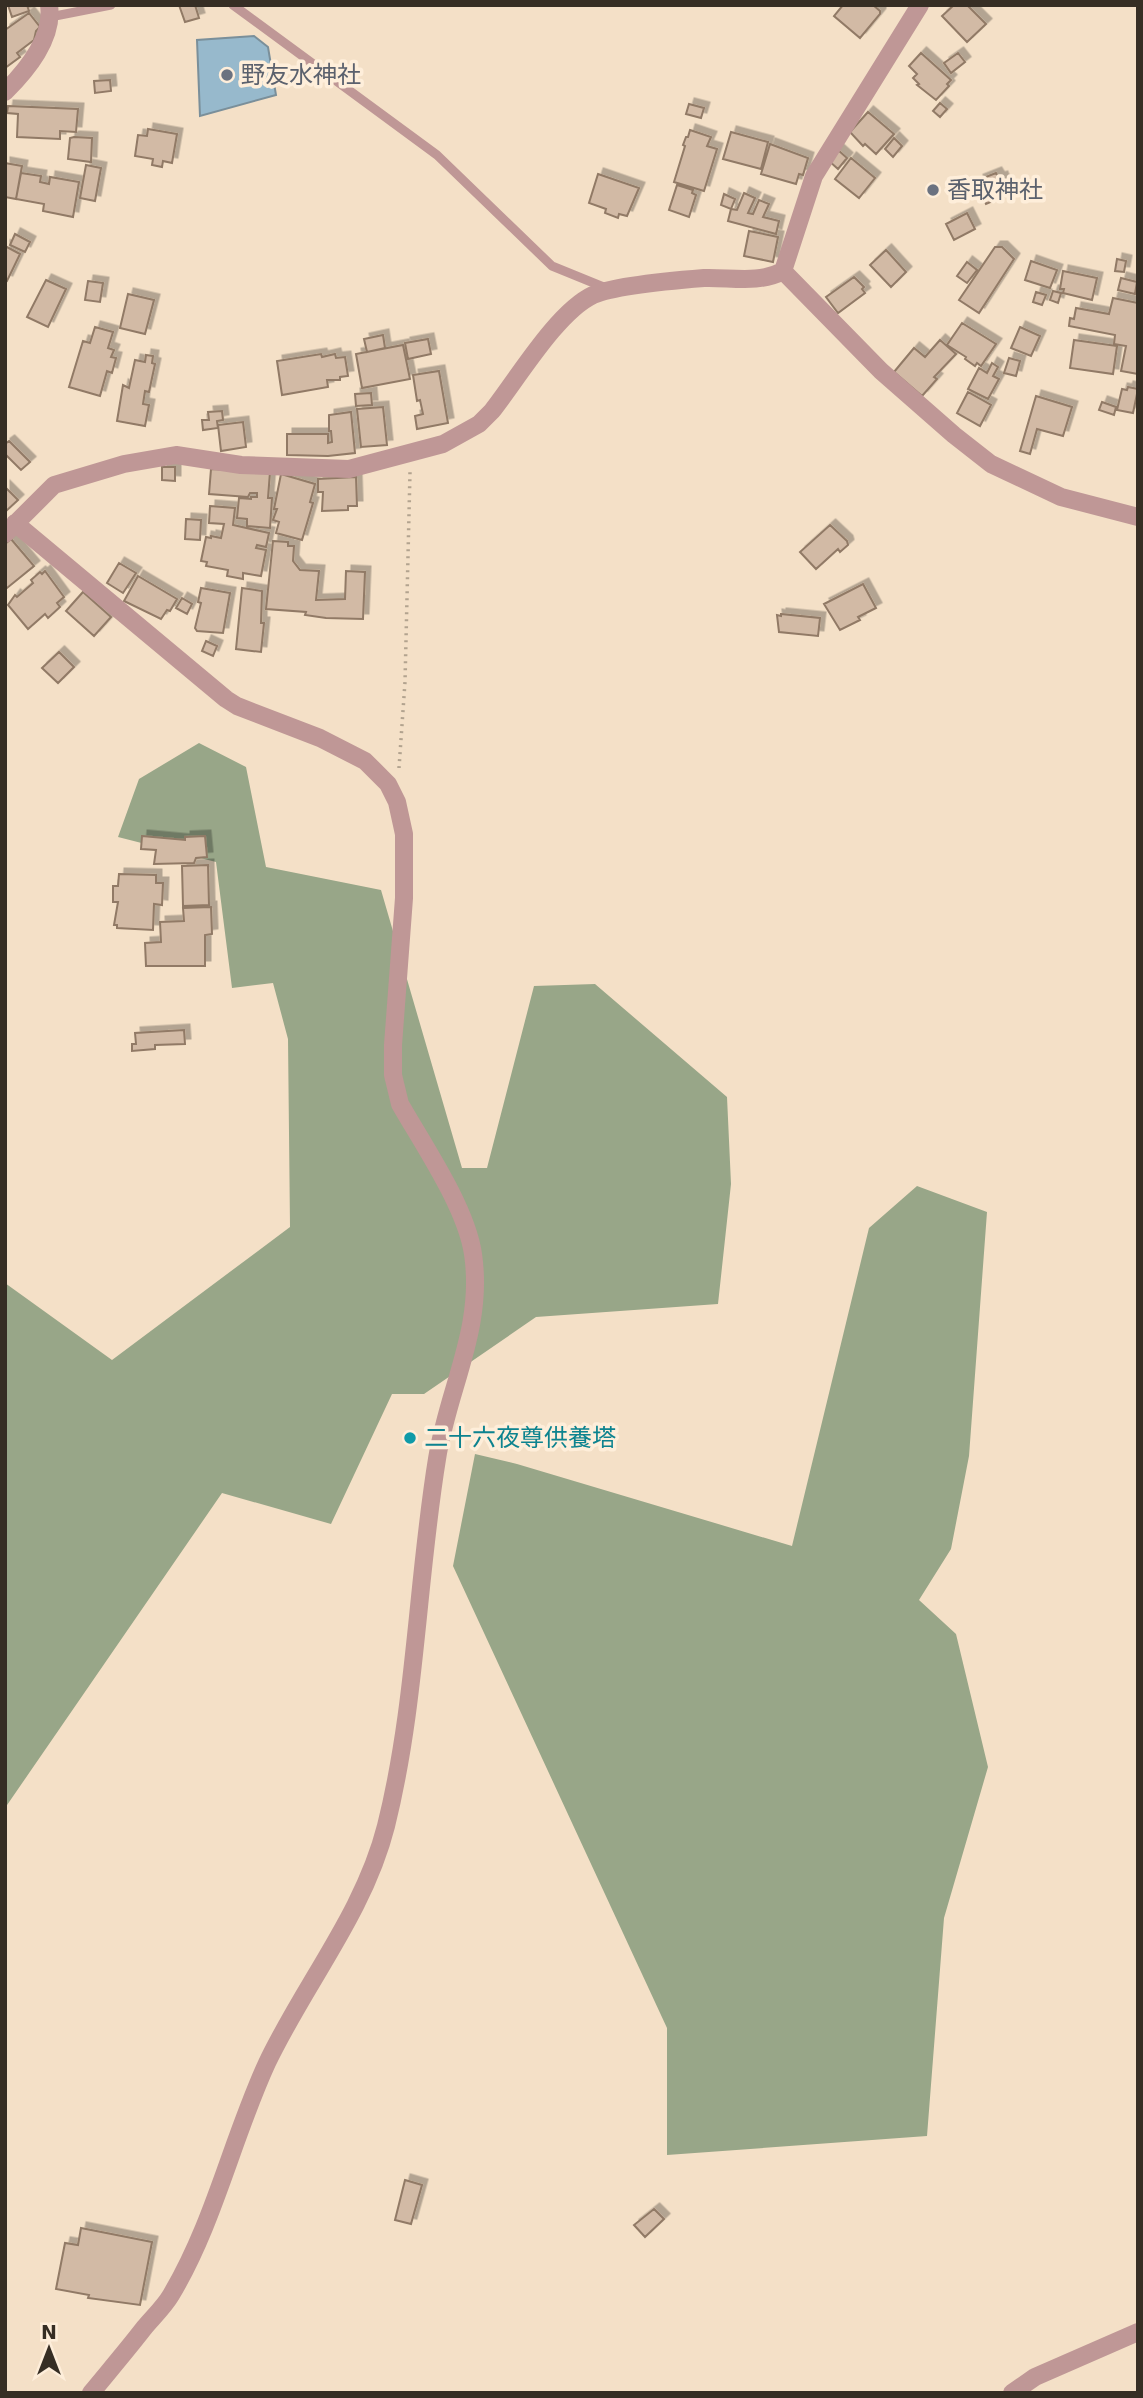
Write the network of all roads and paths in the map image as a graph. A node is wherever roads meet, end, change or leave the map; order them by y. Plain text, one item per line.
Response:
1 (111, 5) edge
2 (233, 5) edge
3 (920, 5) edge
4 (50, 11) edge
5 (5, 92) edge
6 (783, 271) junction
7 (610, 290) junction
8 (411, 452) junction
9 (1138, 517) edge
10 (10, 528) edge
11 (397, 802) junction
12 (1138, 2332) edge
13 (91, 2393) edge
14 (1012, 2393) edge

1 - 4 lane
2 - 7 lane
3 - 6 street
4 - 5 street
6 - 7 street
6 - 9 street
7 - 8 street
8 - 10 street
8 - 11 path
10 - 11 street
11 - 13 street
12 - 14 street

